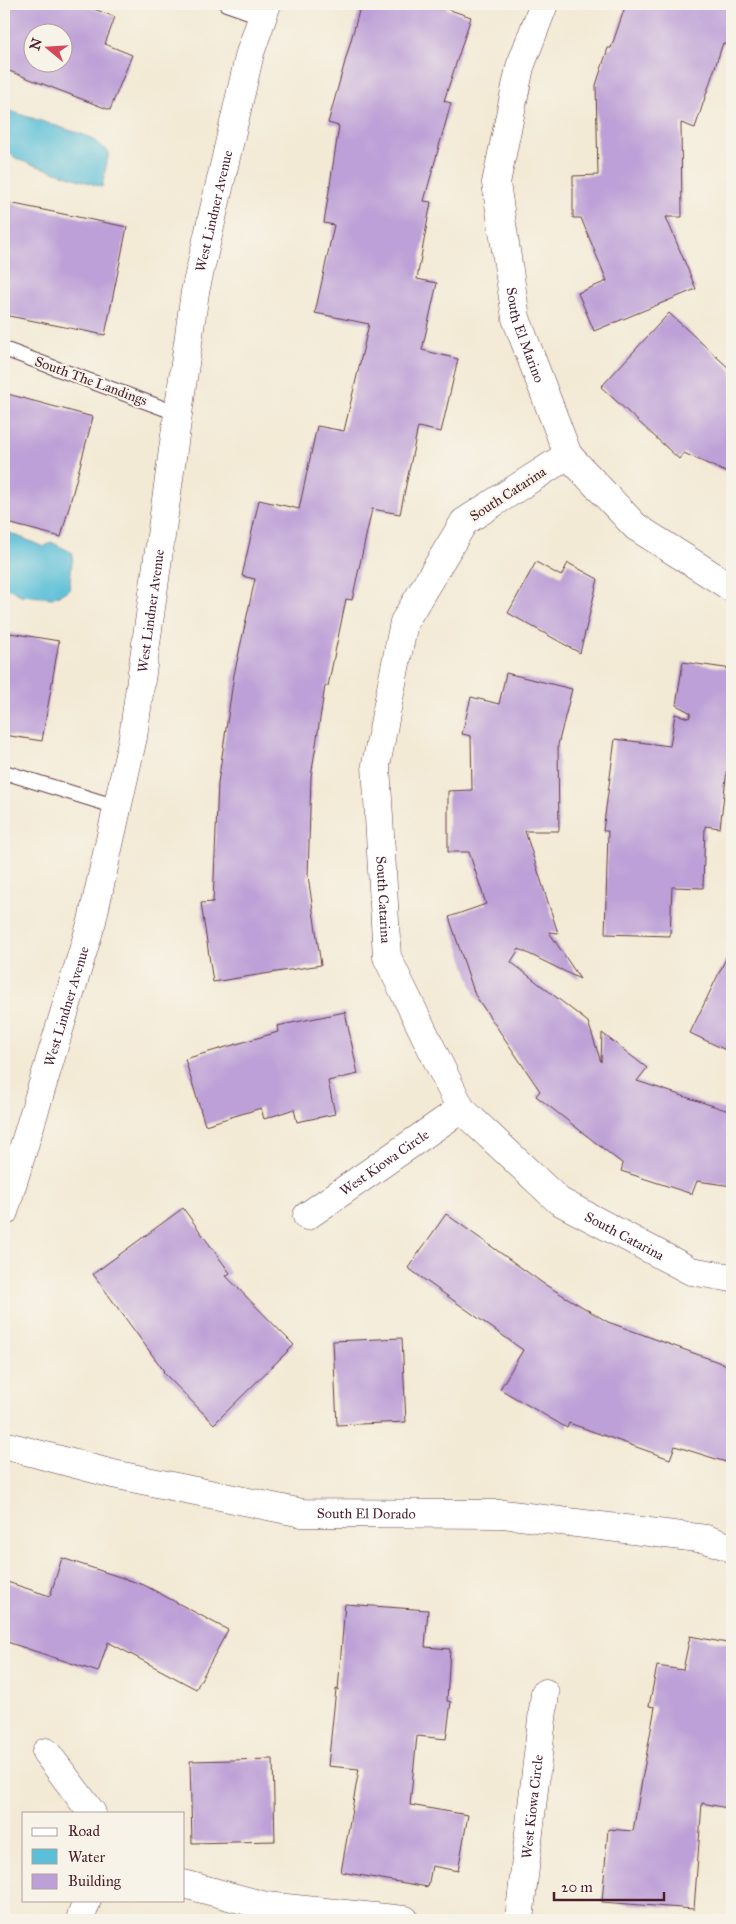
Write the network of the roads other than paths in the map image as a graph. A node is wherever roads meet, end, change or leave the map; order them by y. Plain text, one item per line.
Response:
1 (226, 4) edge
2 (544, 4) edge
3 (265, 10) edge
4 (4, 349) edge
5 (178, 414) junction
6 (568, 455) junction
7 (732, 588) edge
8 (4, 772) edge
9 (117, 808) junction
10 (461, 1109) junction
11 (5, 1203) edge
12 (307, 1216) dead end
13 (732, 1278) edge
14 (4, 1445) edge
15 (732, 1548) edge
16 (546, 1693) dead end
17 (46, 1752) dead end
18 (91, 1812) edge
19 (185, 1884) edge
20 (87, 1902) edge
21 (80, 1920) edge
22 (405, 1920) edge
23 (519, 1920) edge

1 - 3 lane
2 - 6 street, South El Marino
3 - 5 street, West Lindner Avenue
4 - 5 lane, South The Landings
5 - 9 street, West Lindner Avenue
6 - 7 street, South El Marino
6 - 10 street, South Catarina
8 - 9 lane
9 - 11 street, West Lindner Avenue
10 - 12 street, West Kiowa Circle
10 - 13 street, South Catarina
14 - 15 street, South El Dorado
16 - 23 street, West Kiowa Circle
17 - 18 street
19 - 22 street
20 - 21 street

